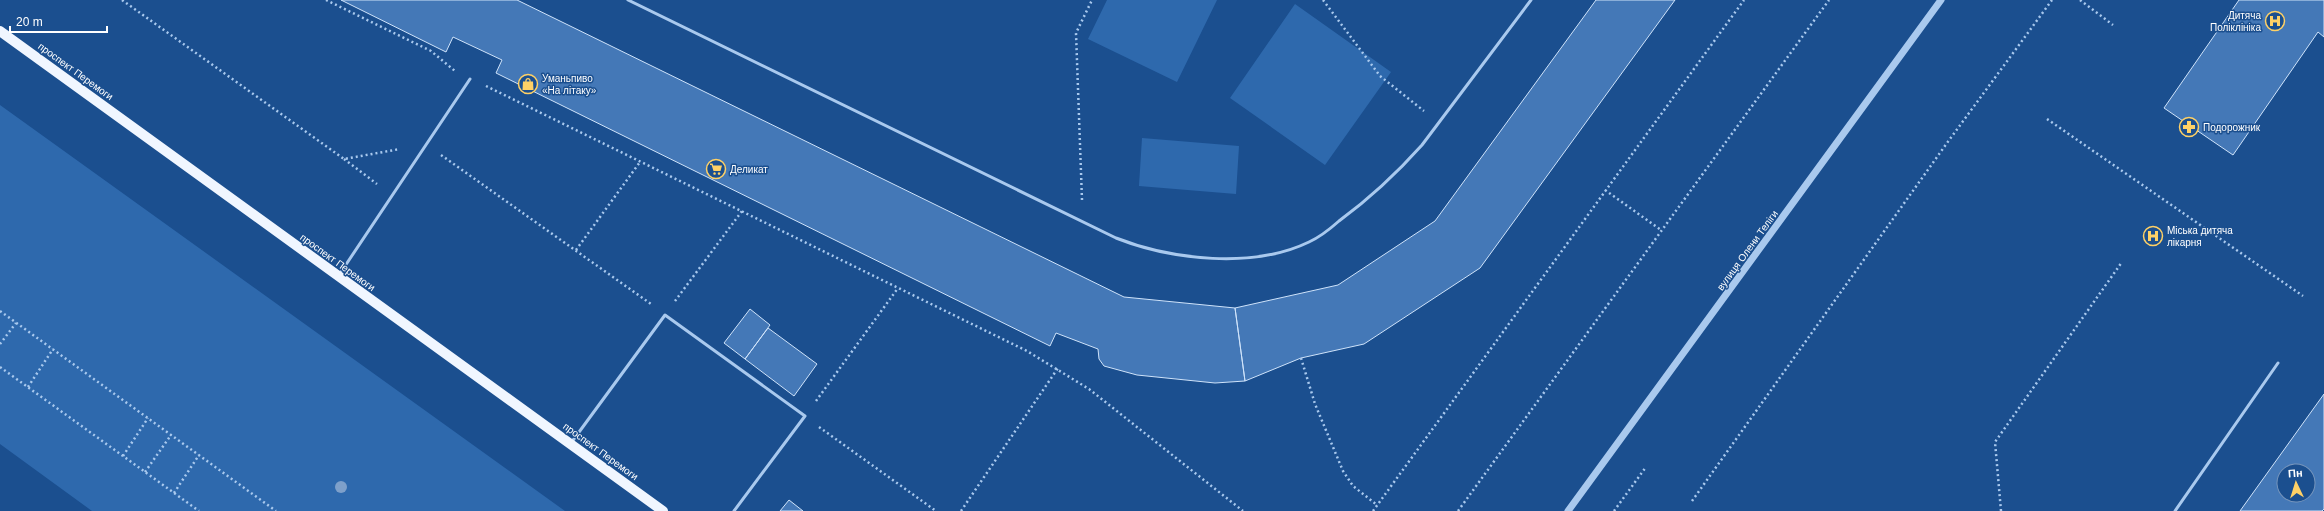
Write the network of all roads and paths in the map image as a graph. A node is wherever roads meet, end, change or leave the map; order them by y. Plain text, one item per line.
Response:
1 (326, 0) edge
2 (628, 0) edge
3 (1092, 0) edge
4 (1323, 0) edge
5 (1531, 0) edge
6 (1744, 0) edge
7 (1829, 0) edge
8 (1941, 0) edge
9 (2052, 0) edge
10 (2080, 0) edge
11 (2113, 25) dead end
12 (0, 31) edge
13 (470, 79) junction
14 (2047, 119) dead end
15 (1440, 123) junction
16 (344, 159) dead end
17 (640, 162) junction
18 (1605, 190) junction
19 (392, 195) junction
20 (742, 211) junction
21 (1079, 221) junction
22 (1661, 230) junction
23 (576, 250) dead end
24 (2122, 262) dead end
25 (338, 276) junction
26 (898, 288) junction
27 (2303, 296) dead end
28 (0, 311) edge
29 (665, 315) junction
30 (16, 323) junction
31 (0, 344) edge
32 (53, 349) junction
33 (1302, 358) dead end
34 (2278, 363) dead end
35 (0, 367) edge
36 (1058, 368) junction
37 (28, 387) junction
38 (805, 416) junction
39 (148, 418) junction
40 (171, 435) junction
41 (570, 444) junction
42 (199, 455) junction
43 (123, 456) junction
44 (1646, 467) dead end
45 (145, 472) junction
46 (174, 493) junction
47 (1692, 500) dead end
48 (1377, 505) junction
49 (199, 511) edge
50 (276, 511) edge
51 (663, 511) edge
52 (734, 511) edge
53 (936, 511) edge
54 (961, 511) edge
55 (1243, 511) edge
56 (1373, 511) edge
57 (1458, 511) edge
58 (1568, 511) edge
59 (1614, 511) edge
60 (2001, 511) edge
61 (2175, 511) edge

1 - 13 path
2 - 21 lane
3 - 21 path
4 - 15 path
5 - 15 lane
6 - 18 path
7 - 22 path
8 - 58 street, вулиця Олени Теліги
9 - 47 path
10 - 11 path
12 - 25 main road, проспект Перемоги
13 - 17 path
13 - 19 lane
14 - 27 path
15 - 21 lane
16 - 19 path
17 - 20 path
17 - 23 path
18 - 22 path
18 - 48 path
19 - 25 lane
20 - 26 path
20 - 29 path
22 - 57 path
24 - 60 path
25 - 41 main road, проспект Перемоги
26 - 36 path
26 - 38 path
28 - 30 path
29 - 38 lane
29 - 41 lane
30 - 31 path
30 - 32 path
32 - 37 path
32 - 39 path
33 - 48 path
34 - 61 lane
35 - 37 path
36 - 54 path
36 - 55 path
37 - 43 path
38 - 52 lane
38 - 53 path
39 - 40 path
39 - 43 path
40 - 42 path
40 - 45 path
41 - 51 main road, проспект Перемоги
42 - 46 path
42 - 50 path
43 - 45 path
44 - 59 path
45 - 46 path
46 - 49 path
48 - 56 path

